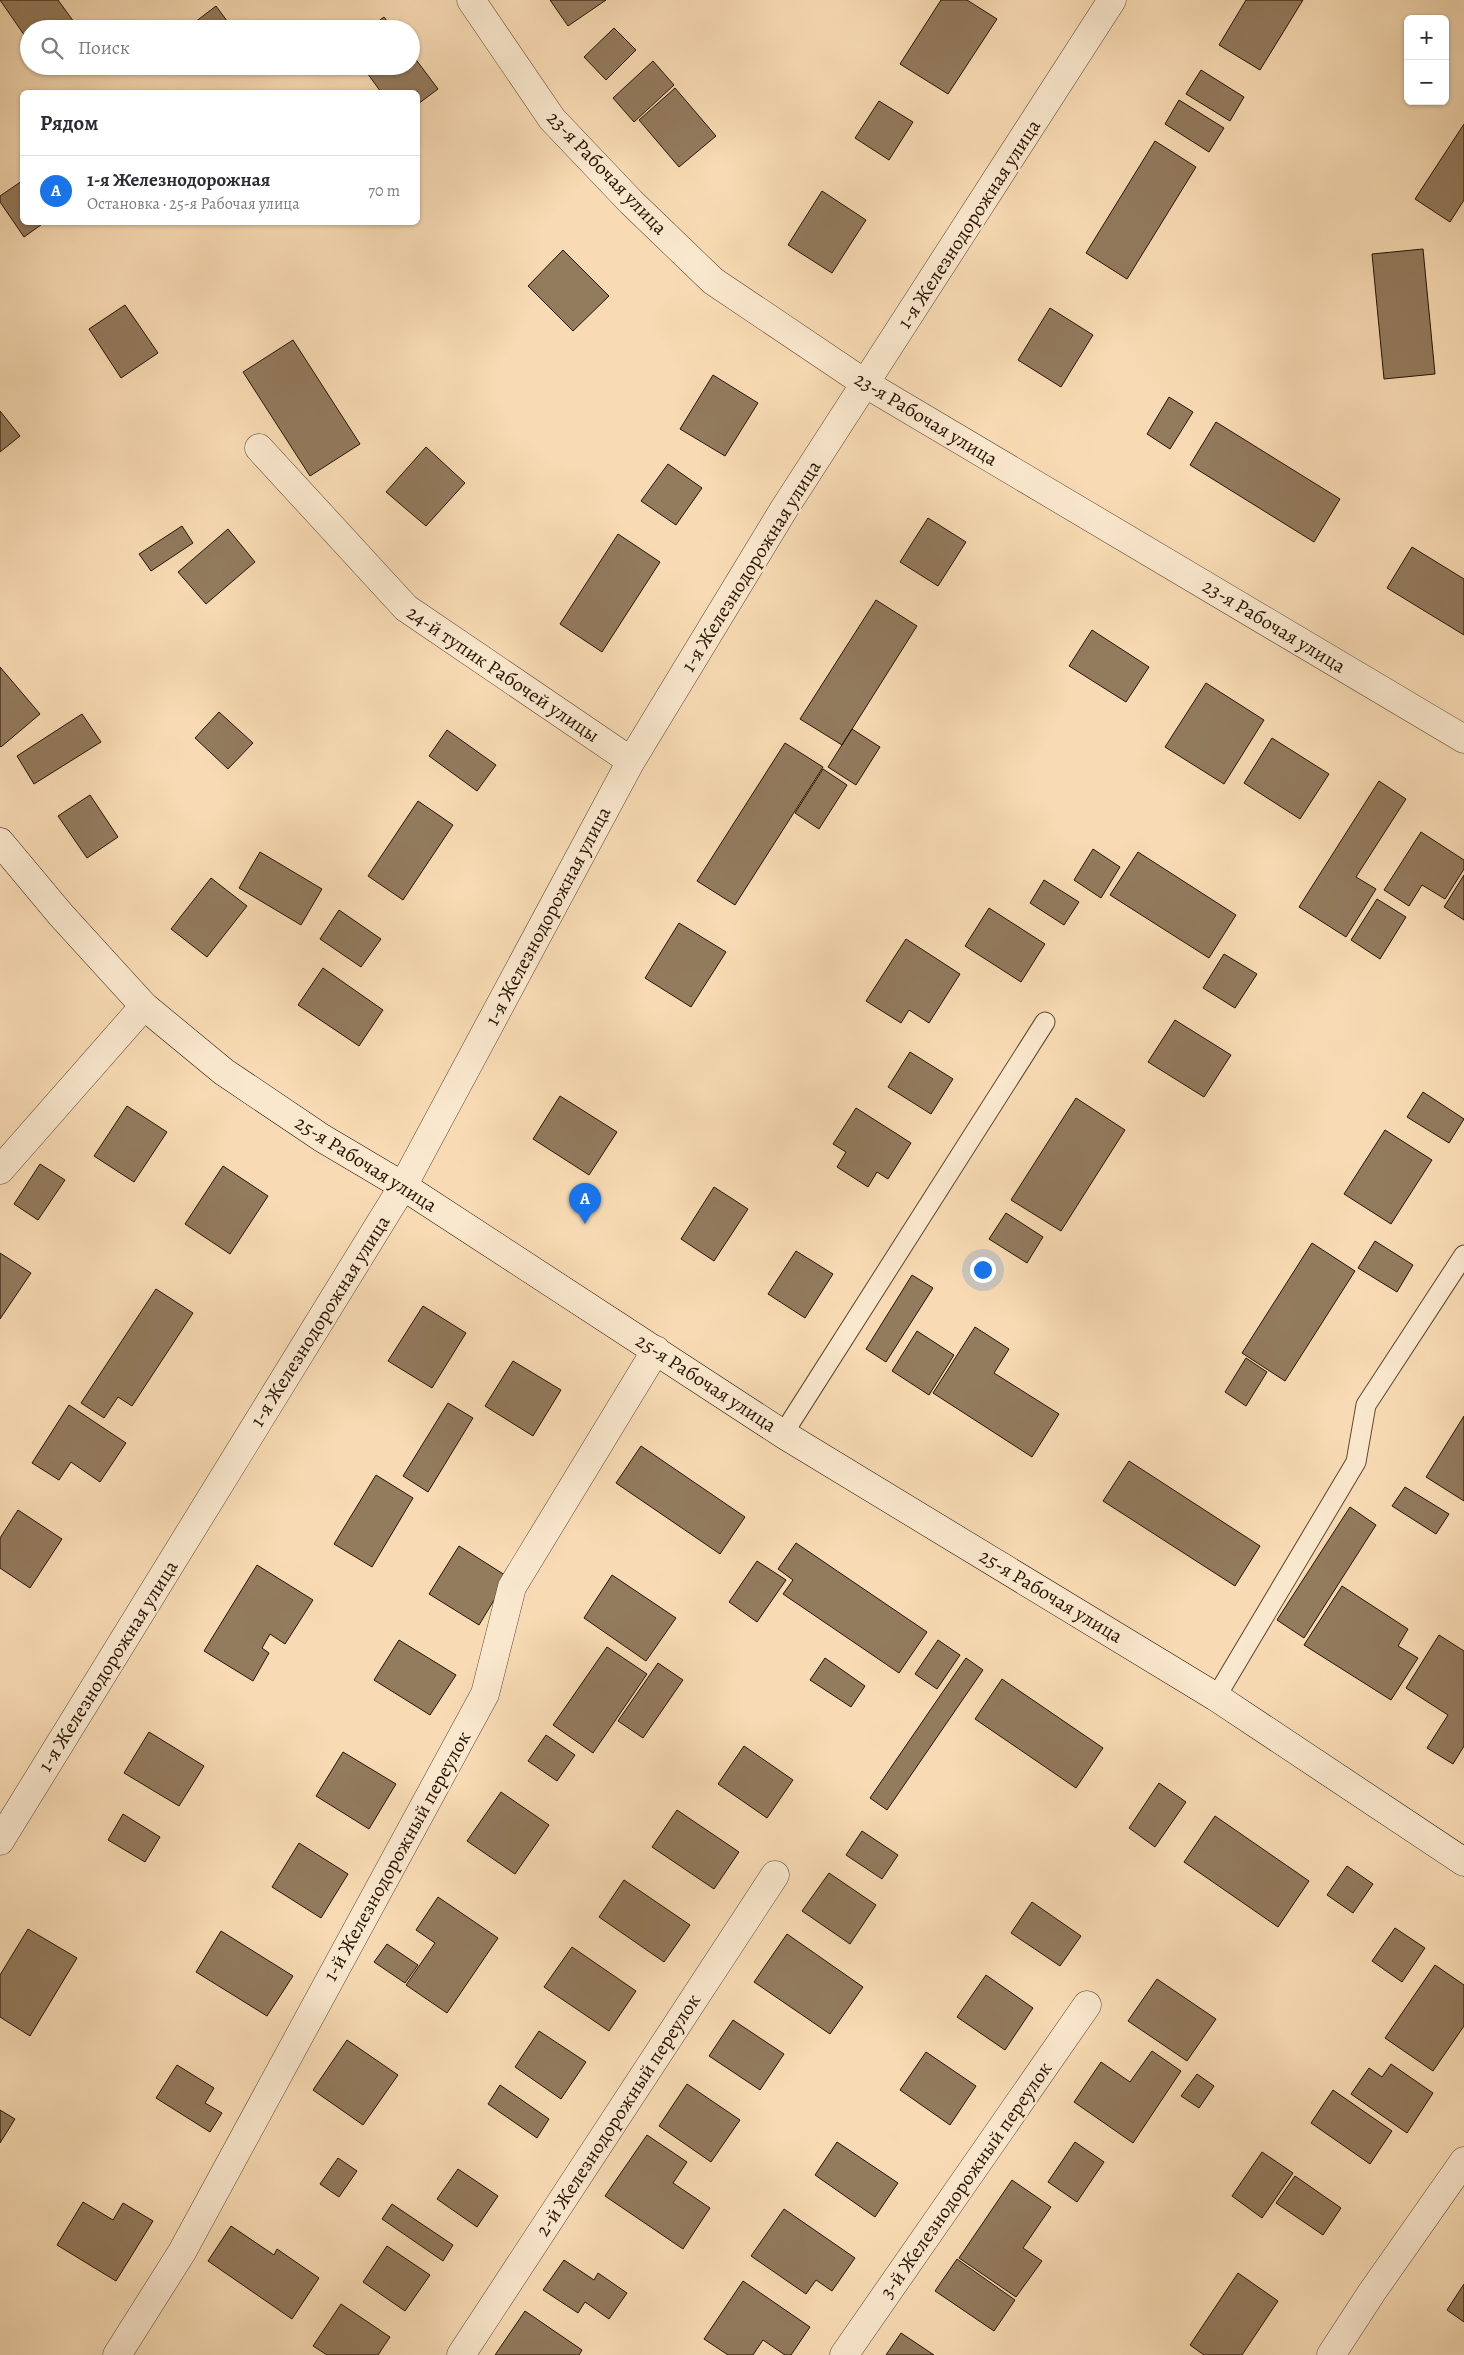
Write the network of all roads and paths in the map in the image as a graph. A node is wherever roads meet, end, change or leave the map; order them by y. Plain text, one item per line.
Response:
1 (471, 0) edge
2 (1112, 0) edge
3 (866, 384) junction
4 (259, 448) dead end
5 (1464, 739) edge
6 (631, 761) junction
7 (0, 842) edge
8 (144, 1006) junction
9 (1045, 1022) dead end
10 (0, 1170) edge
11 (402, 1186) junction
12 (1464, 1255) edge
13 (656, 1350) junction
14 (783, 1434) junction
15 (1216, 1697) junction
16 (0, 1841) edge
17 (1464, 1862) edge
18 (775, 1875) dead end
19 (1087, 2005) dead end
20 (1464, 2161) edge
21 (117, 2355) edge
22 (461, 2355) edge
23 (844, 2355) edge
24 (1331, 2355) edge

1 - 3 street, 23-я Рабочая улица
2 - 3 street, 1-я Железнодорожная улица
3 - 5 street, 23-я Рабочая улица
3 - 6 street, 1-я Железнодорожная улица
4 - 6 street, 24-й тупик Рабочей улицы
6 - 11 street, 1-я Железнодорожная улица
7 - 8 street, 25-я Рабочая улица
8 - 10 street
8 - 11 street, 25-я Рабочая улица
9 - 14 lane
11 - 13 street, 25-я Рабочая улица
11 - 16 street, 1-я Железнодорожная улица
12 - 15 lane
13 - 14 street, 25-я Рабочая улица
13 - 21 street, 1-й Железнодорожный переулок
14 - 15 street, 25-я Рабочая улица
15 - 17 street, 25-я Рабочая улица
18 - 22 street, 2-й Железнодорожный переулок
19 - 23 street, 3-й Железнодорожный переулок
20 - 24 street

